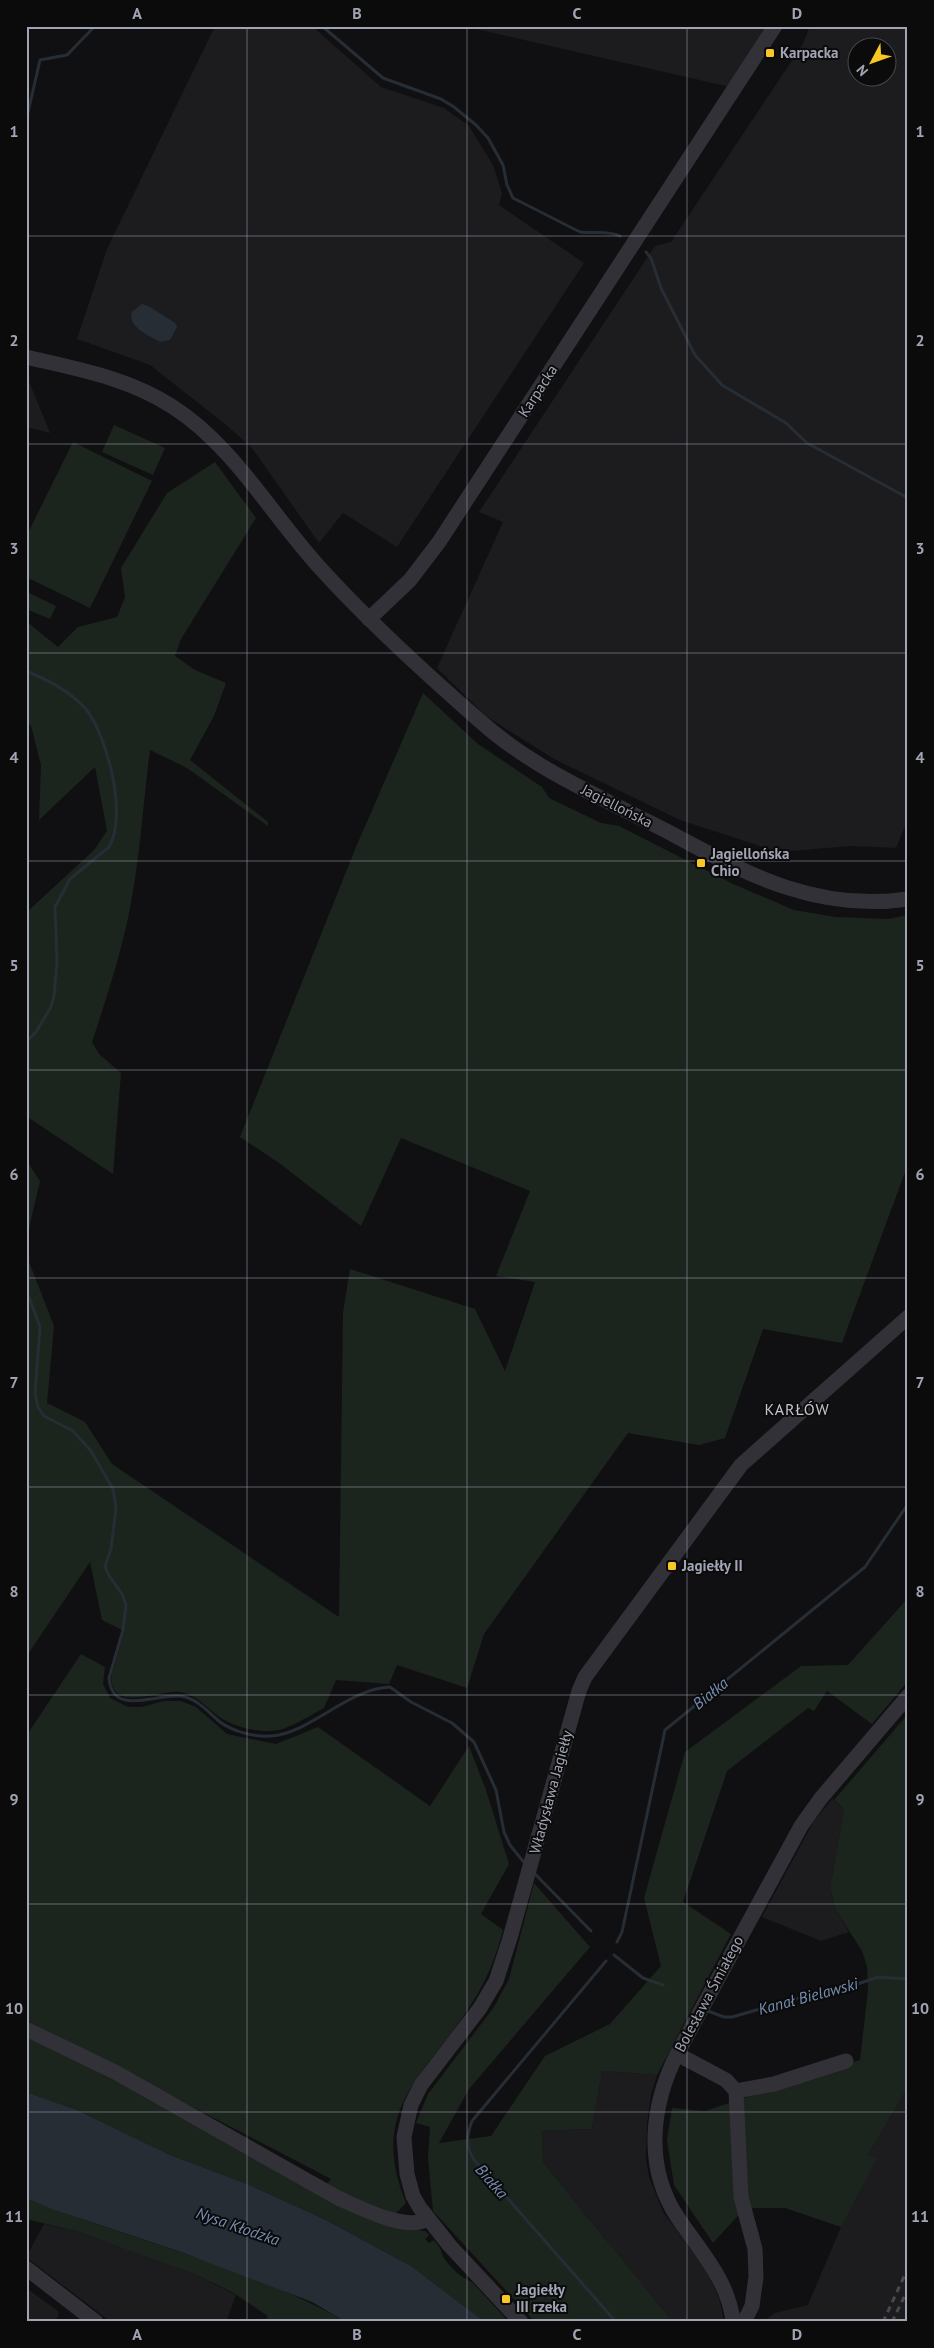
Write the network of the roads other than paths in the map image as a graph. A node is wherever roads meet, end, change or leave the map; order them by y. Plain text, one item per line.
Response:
1 (775, 26) edge
2 (26, 357) edge
3 (369, 619) junction
4 (908, 899) edge
5 (908, 1317) edge
6 (908, 1696) edge
7 (26, 2029) edge
8 (677, 2054) junction
9 (846, 2061) dead end
10 (736, 2091) junction
11 (427, 2219) junction
12 (26, 2268) edge
13 (96, 2322) edge
14 (521, 2322) edge
15 (733, 2322) edge
16 (744, 2322) edge

1 - 3 street, Karpacka
2 - 3 street, Jagiellońska
3 - 4 street, Jagiellońska
5 - 11 street, Władysława Jagiełły
6 - 8 street, Bolesława Śmiałego
7 - 11 street
8 - 10 street
8 - 15 street, Bolesława Śmiałego
9 - 10 street
10 - 16 street
11 - 14 street, Władysława Jagiełły
12 - 13 street

